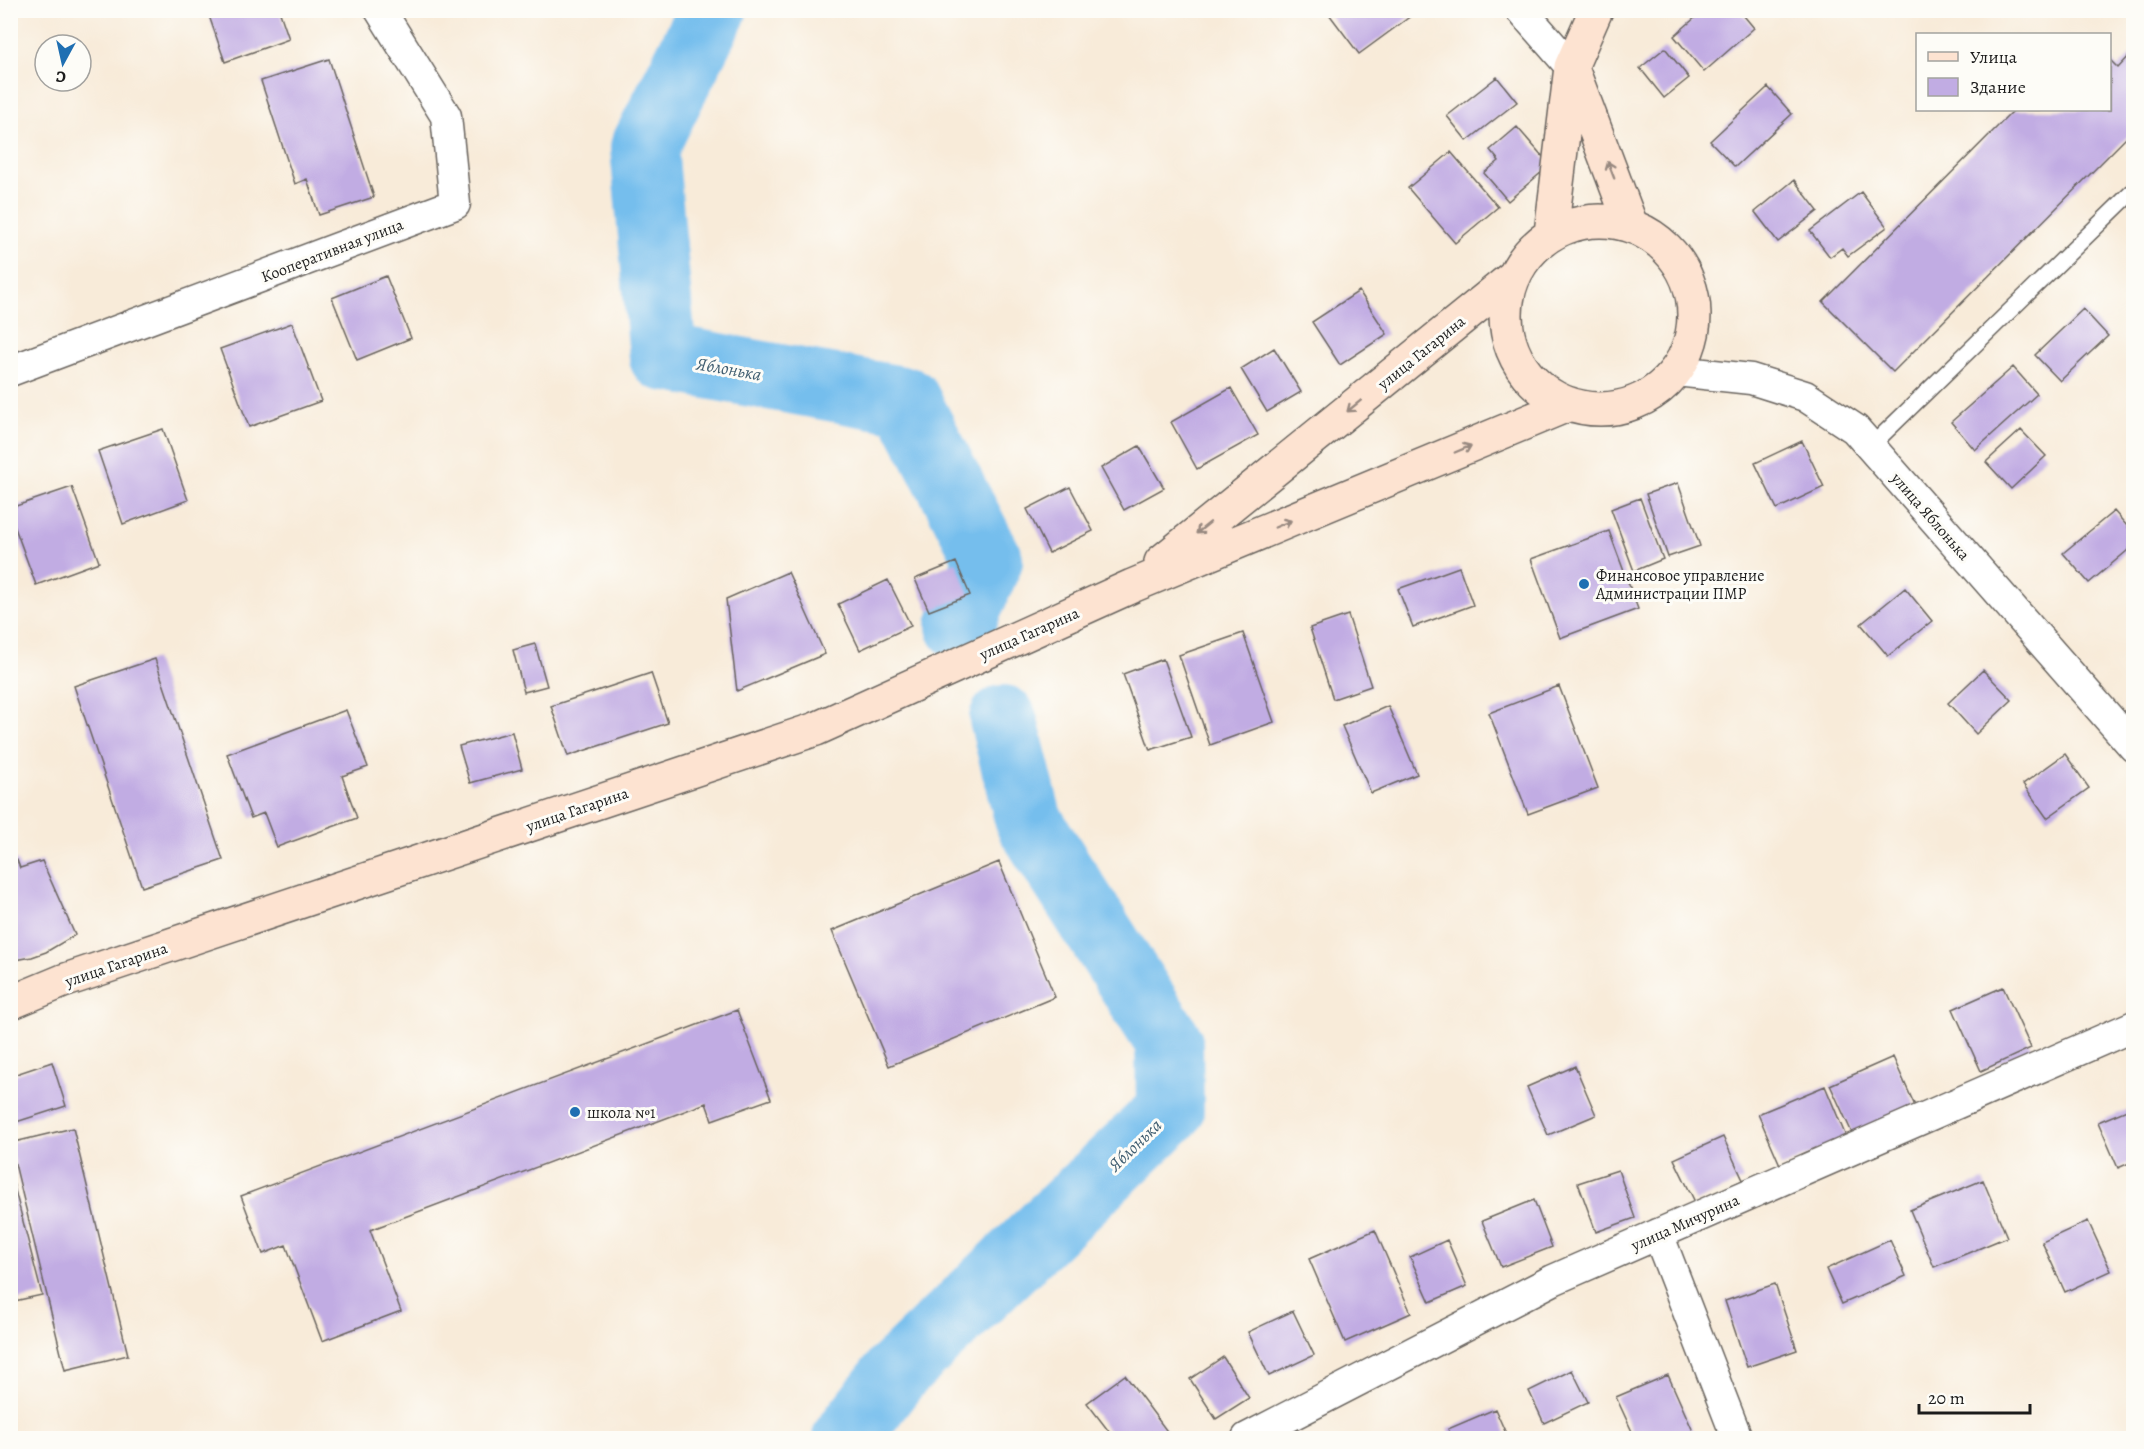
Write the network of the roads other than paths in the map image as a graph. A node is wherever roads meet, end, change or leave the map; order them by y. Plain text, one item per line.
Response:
1 (380, 10) edge
2 (1521, 10) edge
3 (1596, 10) edge
4 (1571, 67) junction
5 (2133, 190) edge
6 (1631, 225) junction
7 (1551, 233) junction
8 (1514, 276) junction
9 (10, 371) edge
10 (1676, 371) junction
11 (1570, 404) junction
12 (1870, 447) junction
13 (1132, 586) junction
14 (2133, 747) edge
15 (10, 1002) edge
16 (2133, 1026) edge
17 (1658, 1234) junction
18 (1247, 1438) edge
19 (1737, 1438) edge

1 - 9 street, Кооперативная улица
2 - 4 street
3 - 4 street
6 -> 4 street
4 - 7 street
5 - 12 lane
6 - 7 street, улица Гагарина
6 - 10 street, улица Гагарина
7 - 8 street, улица Гагарина
8 - 11 street, улица Гагарина
8 -> 13 street, улица Гагарина
10 - 11 street, улица Гагарина
10 - 12 street, улица Яблонька
13 -> 11 street, улица Гагарина
12 - 14 street, улица Яблонька
13 - 15 street, улица Гагарина
16 - 17 street, улица Мичурина
17 - 18 street, улица Мичурина
17 - 19 street

